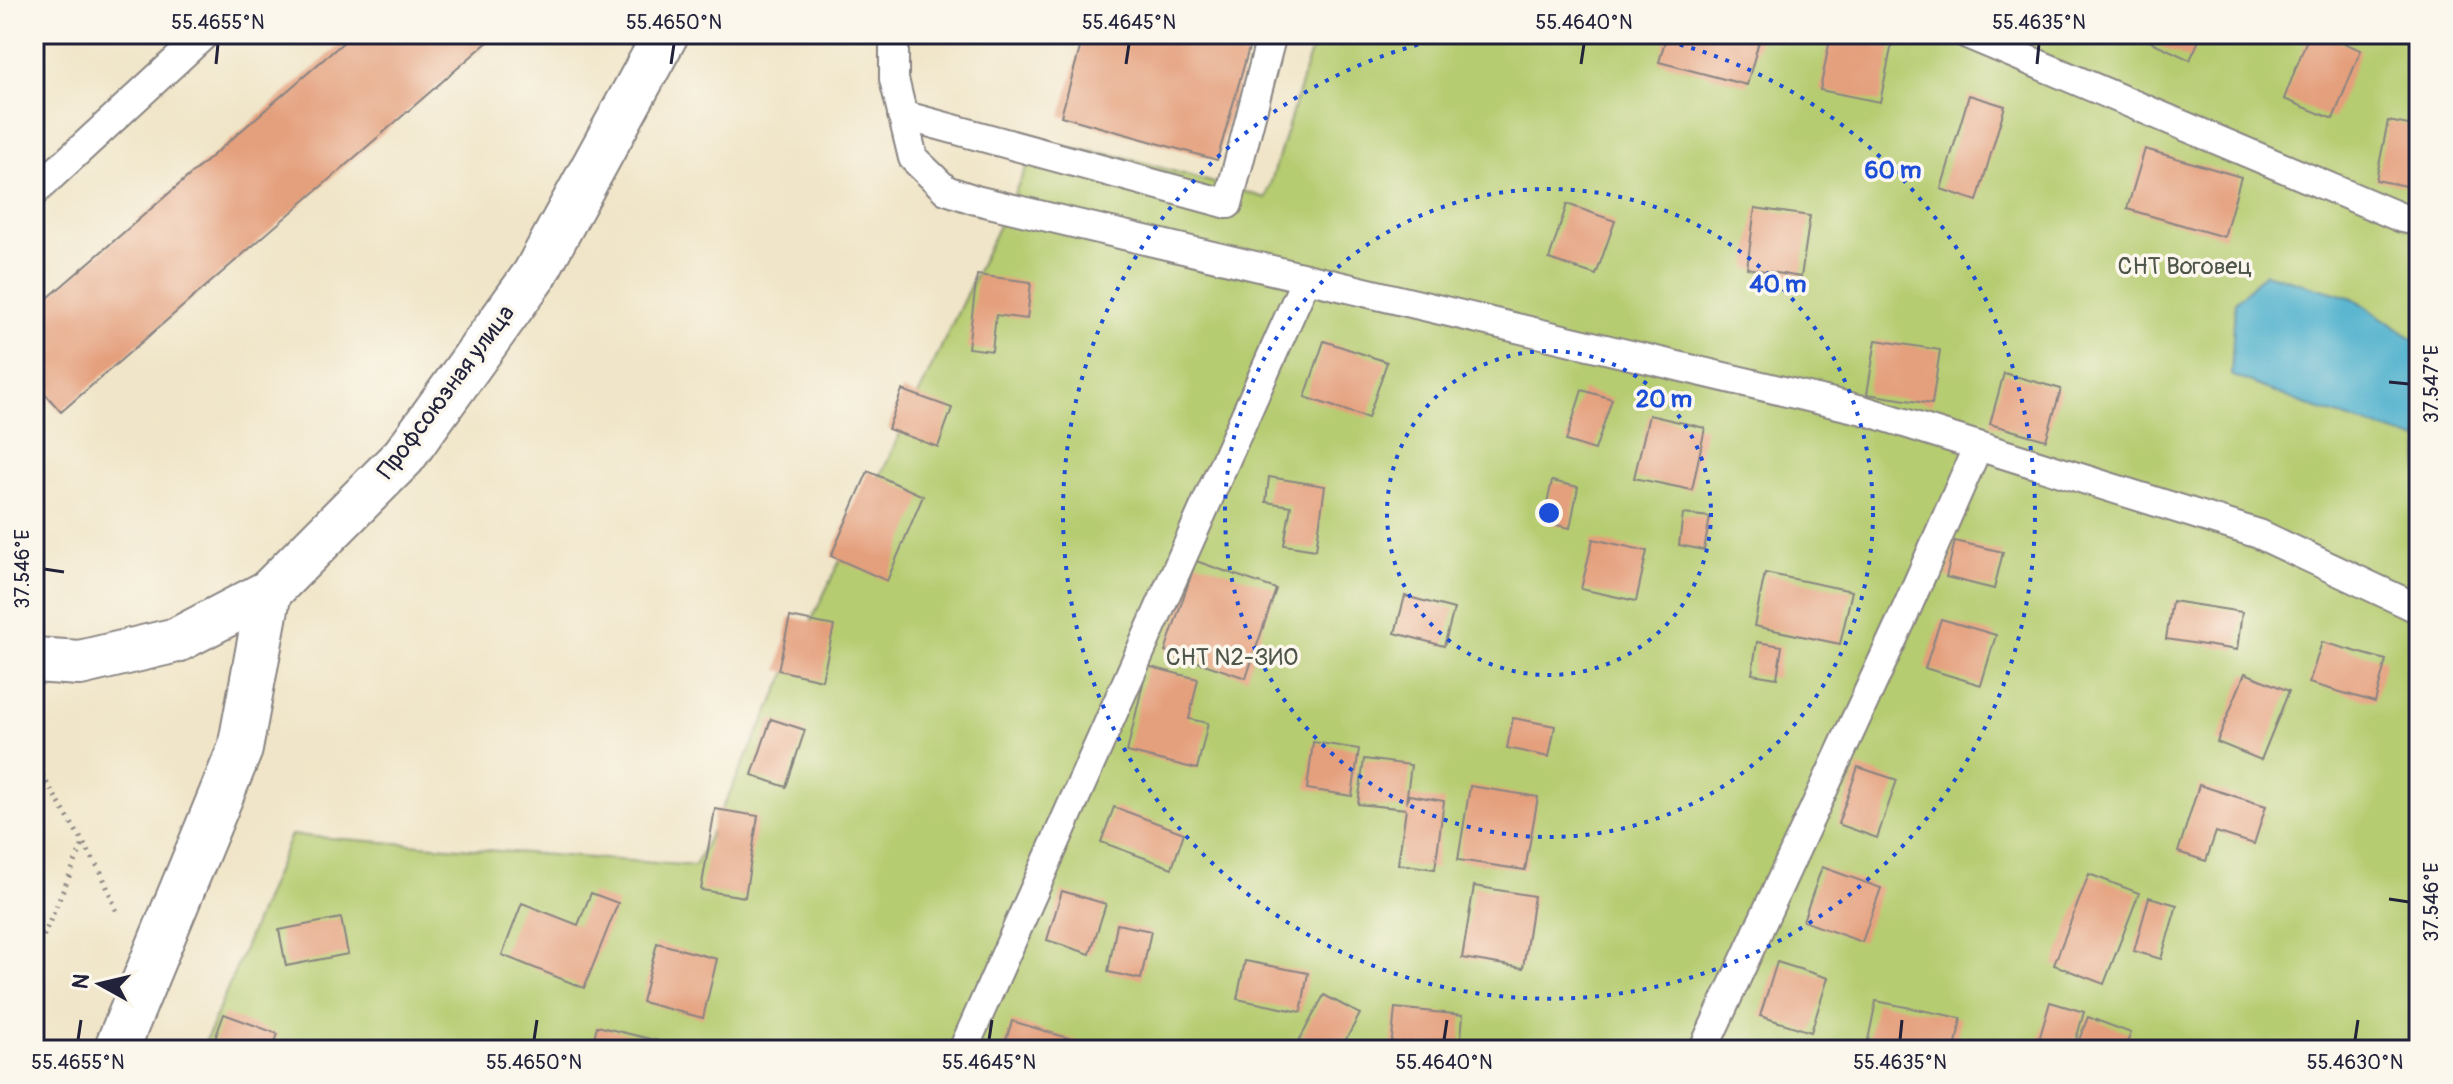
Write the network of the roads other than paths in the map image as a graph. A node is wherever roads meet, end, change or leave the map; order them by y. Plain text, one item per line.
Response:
1 (205, 34) edge
2 (666, 34) edge
3 (894, 34) edge
4 (1272, 34) edge
5 (1967, 34) edge
6 (902, 115) junction
7 (34, 192) edge
8 (2419, 221) edge
9 (1306, 279) junction
10 (1978, 446) junction
11 (269, 592) junction
12 (2419, 609) edge
13 (34, 660) edge
14 (116, 1050) edge
15 (963, 1050) edge
16 (1703, 1050) edge

1 - 7 lane
2 - 11 main road, Профсоюзная улица
3 - 6 lane
4 - 6 lane
5 - 8 lane
6 - 9 lane
9 - 10 lane
9 - 15 lane
10 - 12 lane
10 - 16 lane
11 - 13 main road, Профсоюзная улица
11 - 14 main road

